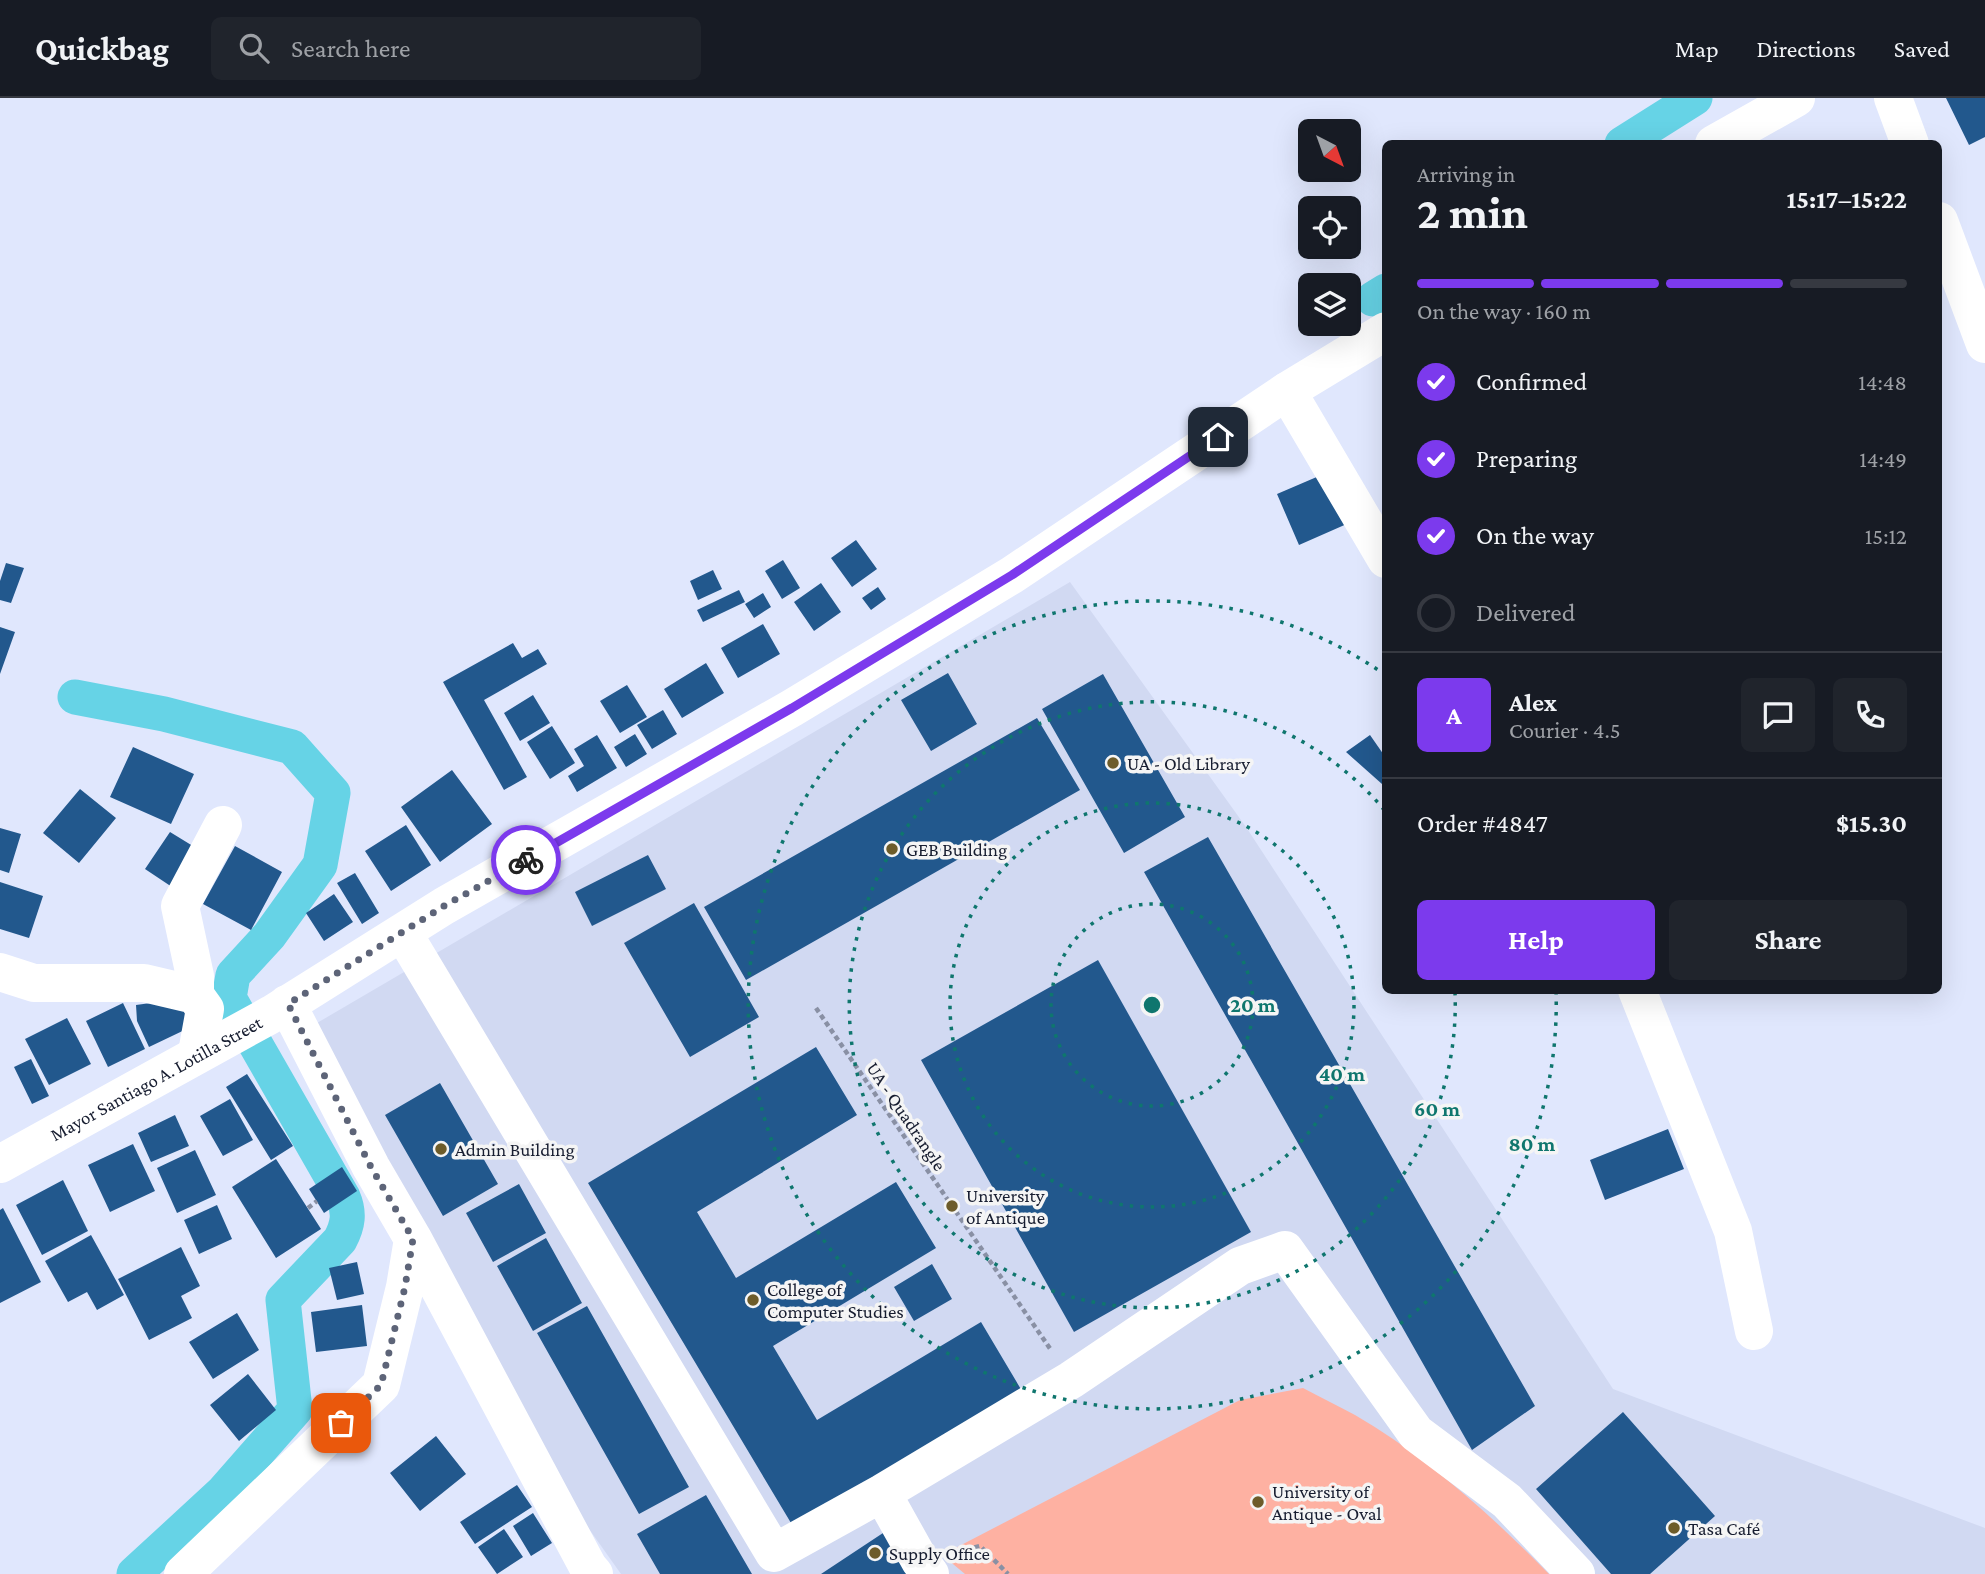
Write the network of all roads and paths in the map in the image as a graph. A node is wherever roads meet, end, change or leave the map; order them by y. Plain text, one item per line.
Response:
1 (1796, 98) edge
2 (1893, 98) edge
3 (1721, 140) edge
4 (1909, 140) edge
5 (1942, 229) edge
6 (1382, 333) edge
7 (1985, 344) edge
8 (1287, 391) junction
9 (1382, 552) edge
10 (223, 825) dead end
11 (403, 933) junction
12 (0, 972) edge
13 (1639, 994) edge
14 (195, 995) junction
15 (816, 1007) dead end
16 (280, 1009) junction
17 (212, 1046) junction
18 (0, 1164) edge
19 (317, 1201) dead end
20 (308, 1209) dead end
21 (413, 1239) junction
22 (1754, 1331) dead end
23 (1071, 1380) junction
24 (882, 1493) junction
25 (925, 1568) edge
26 (183, 1574) edge
27 (594, 1574) edge
28 (1008, 1574) edge
29 (1576, 1574) edge

1 - 3 street
2 - 4 street
5 - 7 street
6 - 8 street, Mayor Santiago A. Lotilla Street
8 - 9 street
8 - 11 street, Mayor Santiago A. Lotilla Street
10 - 14 street
11 - 16 street, Mayor Santiago A. Lotilla Street
11 - 24 street
12 - 14 street
13 - 22 street
14 - 17 street
15 - 23 path, UA - Quadrangle
16 - 17 street, Mayor Santiago A. Lotilla Street
16 - 21 street
17 - 18 street, Mayor Santiago A. Lotilla Street
19 - 20 path
21 - 26 street
21 - 27 street
23 - 24 street
23 - 29 street
24 - 25 street
25 - 28 path

